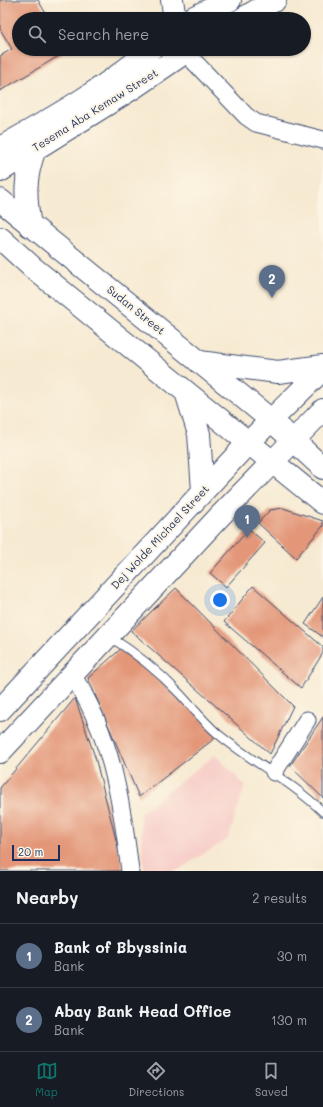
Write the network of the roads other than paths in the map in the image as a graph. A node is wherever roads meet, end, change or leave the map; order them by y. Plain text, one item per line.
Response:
1 (172, 0) edge
2 (230, 0) edge
3 (275, 0) edge
4 (186, 12) edge
5 (197, 12) edge
6 (254, 12) edge
7 (143, 56) edge
8 (177, 56) edge
9 (191, 56) edge
10 (323, 140) edge
11 (0, 148) edge
12 (35, 149) junction
13 (0, 171) edge
14 (0, 200) edge
15 (30, 226) junction
16 (0, 238) edge
17 (177, 343) junction
18 (199, 362) junction
19 (323, 367) edge
20 (161, 371) junction
21 (186, 392) junction
22 (323, 410) edge
23 (271, 420) junction
24 (294, 442) junction
25 (248, 443) junction
26 (272, 464) junction
27 (323, 468) edge
28 (203, 491) junction
29 (323, 503) edge
30 (108, 636) junction
31 (72, 675) junction
32 (0, 710) edge
33 (307, 720) dead end
34 (0, 752) edge
35 (274, 772) junction
36 (323, 812) edge
37 (130, 871) edge

1 - 4 main road
2 - 5 main road
3 - 6 main road
7 - 11 main road, Tesema Aba Kemaw Street
8 - 12 main road, Tesema Aba Kemaw Street
9 - 10 street
12 - 13 main road, Tesema Aba Kemaw Street
12 - 15 main road
14 - 15 main road, Sudan Street
15 - 17 main road, Sudan Street
16 - 20 main road
17 - 18 main road, Sudan Street
17 - 20 main road
18 - 19 main road
18 - 23 main road, Sudan Street
19 - 23 main road, Dej Wolde Michael Street
20 - 21 main road
21 - 25 main road
21 - 28 main road
22 - 24 main road
23 - 24 main road, Sudan Street
23 - 25 main road, Dej Wolde Michael Street
24 - 26 main road
24 - 27 main road, Sudan Street
25 - 26 main road
25 - 28 main road, Dej Wolde Michael Street
26 - 29 main road
26 - 30 main road
28 - 32 main road, Dej Wolde Michael Street
30 - 31 main road
30 - 35 lane
31 - 34 main road
31 - 37 street
33 - 35 street
35 - 36 lane

